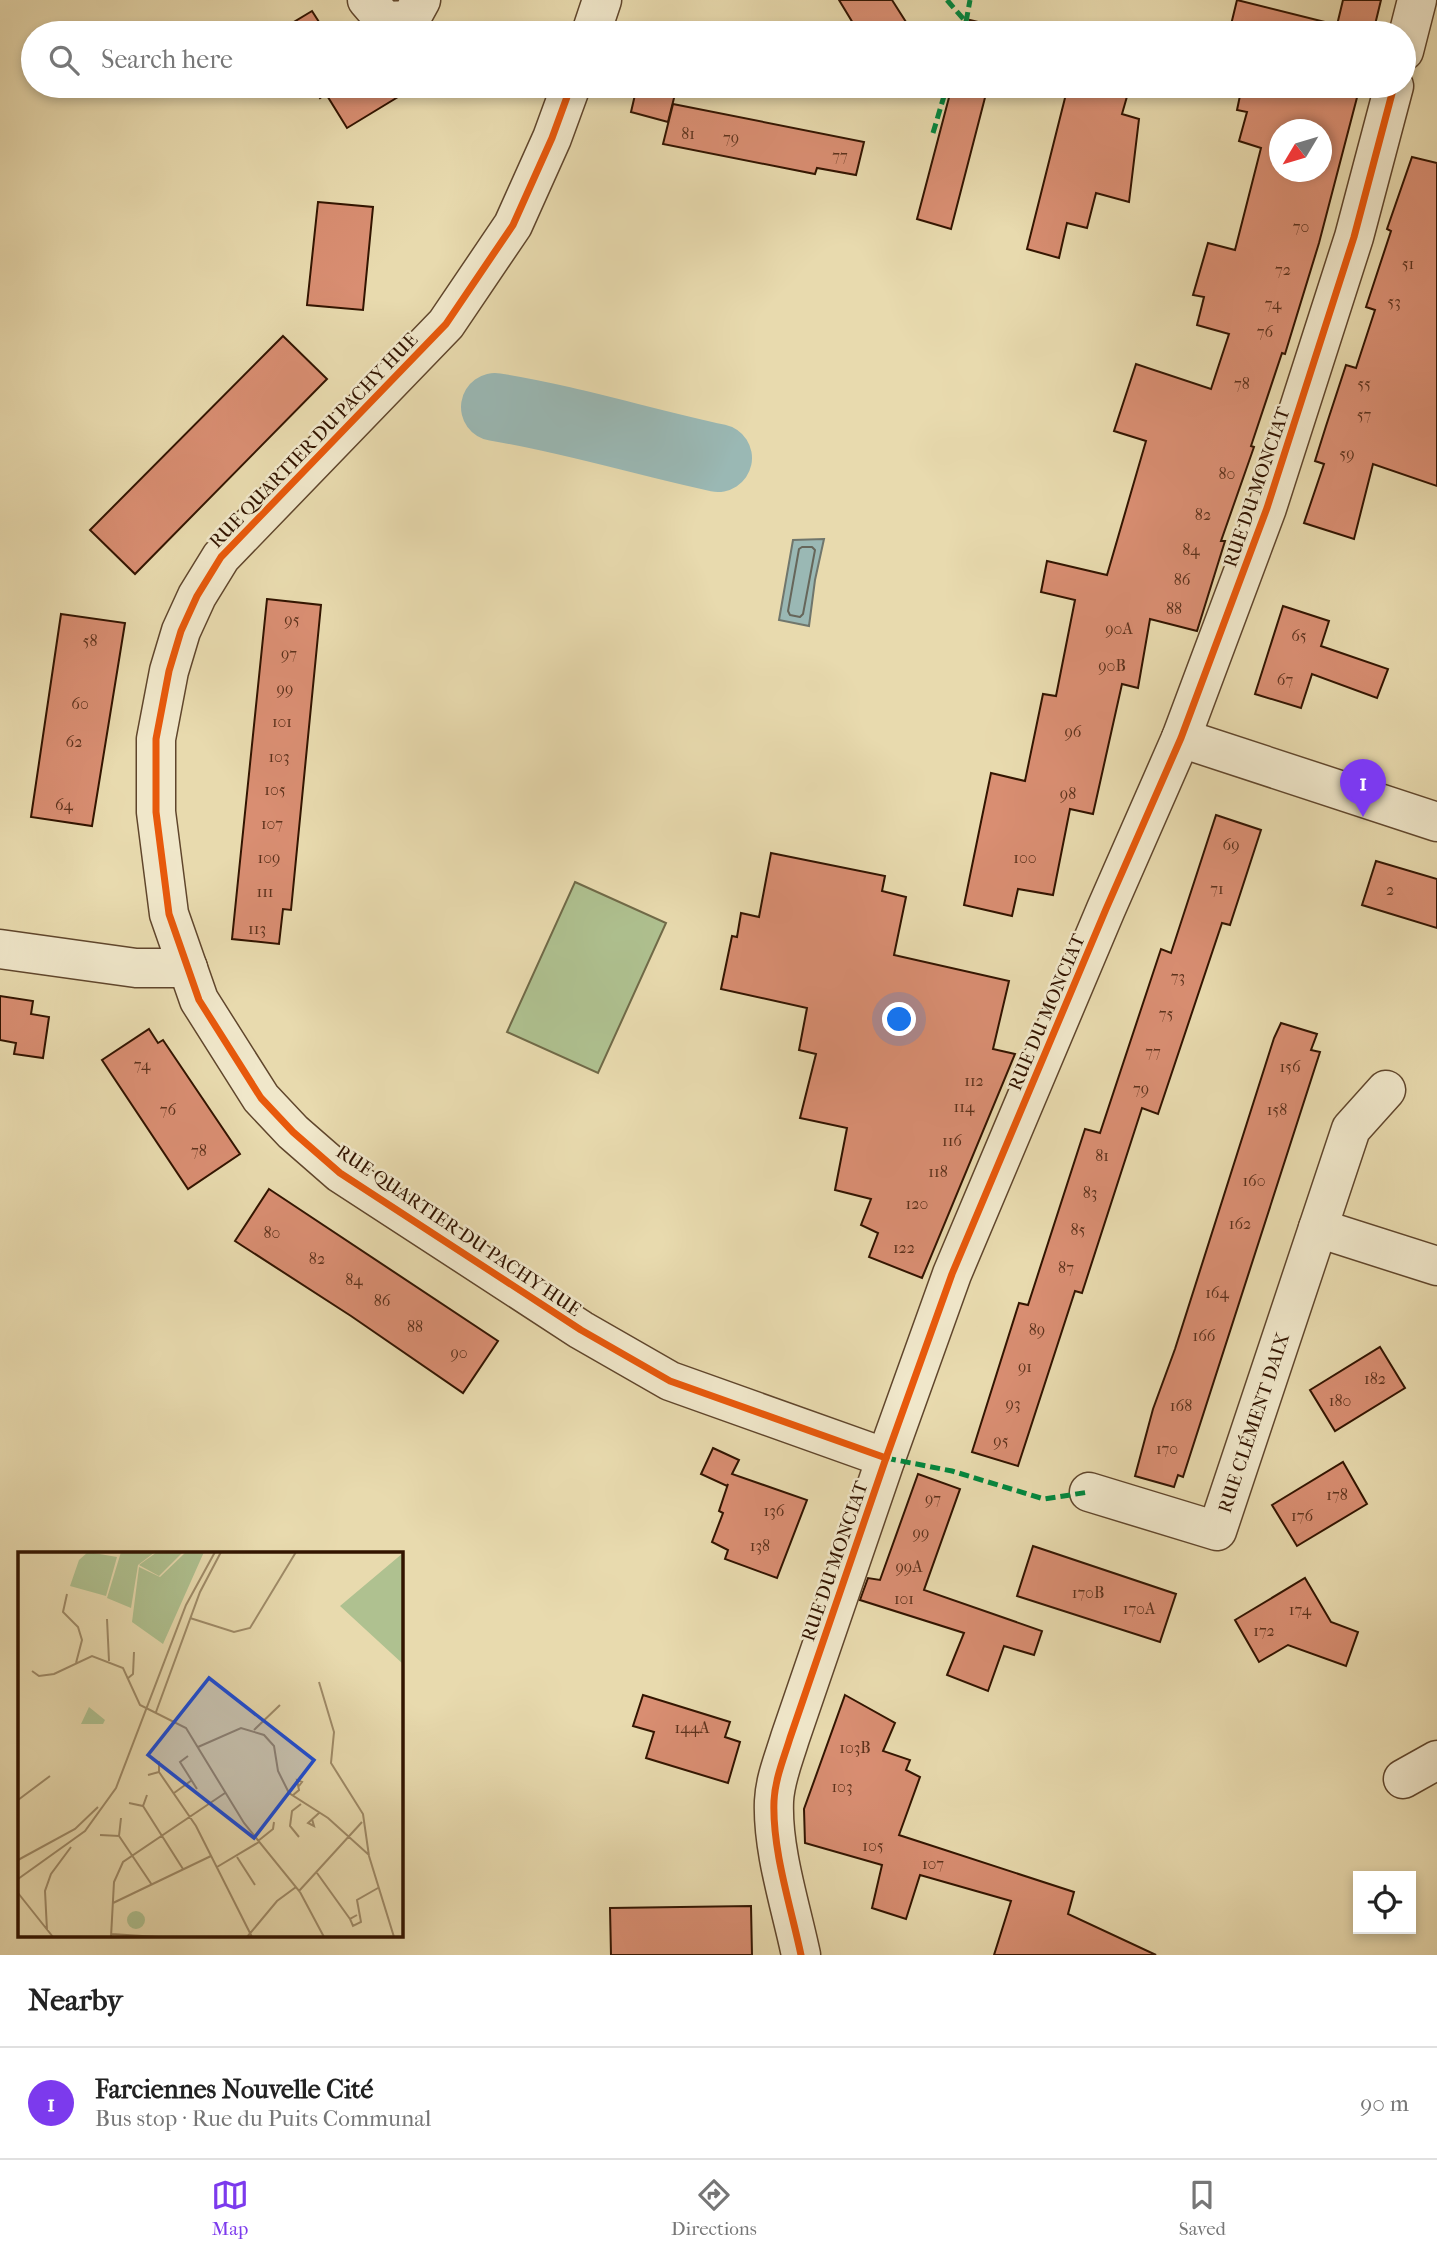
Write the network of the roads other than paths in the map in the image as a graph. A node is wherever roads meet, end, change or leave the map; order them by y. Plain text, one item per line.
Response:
1 (367, 0) edge
2 (421, 0) edge
3 (602, 0) edge
4 (1417, 0) edge
5 (595, 21) edge
6 (1412, 21) edge
7 (567, 98) edge
8 (1391, 98) edge
9 (1181, 738) junction
10 (1437, 822) edge
11 (0, 949) edge
12 (188, 968) junction
13 (1386, 1090) dead end
14 (1318, 1228) junction
15 (1437, 1266) edge
16 (886, 1458) junction
17 (1089, 1492) dead end
18 (1437, 1760) edge
19 (1403, 1779) dead end
20 (801, 1955) edge

1 - 2 street
3 - 5 street
4 - 6 street
7 - 12 street, RUE QUARTIER DU PACHY HUE
8 - 9 street, RUE DU MONCIAT
9 - 10 street
9 - 16 street, RUE DU MONCIAT
11 - 12 street
12 - 16 street, RUE QUARTIER DU PACHY HUE
13 - 14 street, RUE CLÉMENT DAIX
14 - 15 street
14 - 17 street, RUE CLÉMENT DAIX
16 - 20 street, RUE DU MONCIAT
18 - 19 street

